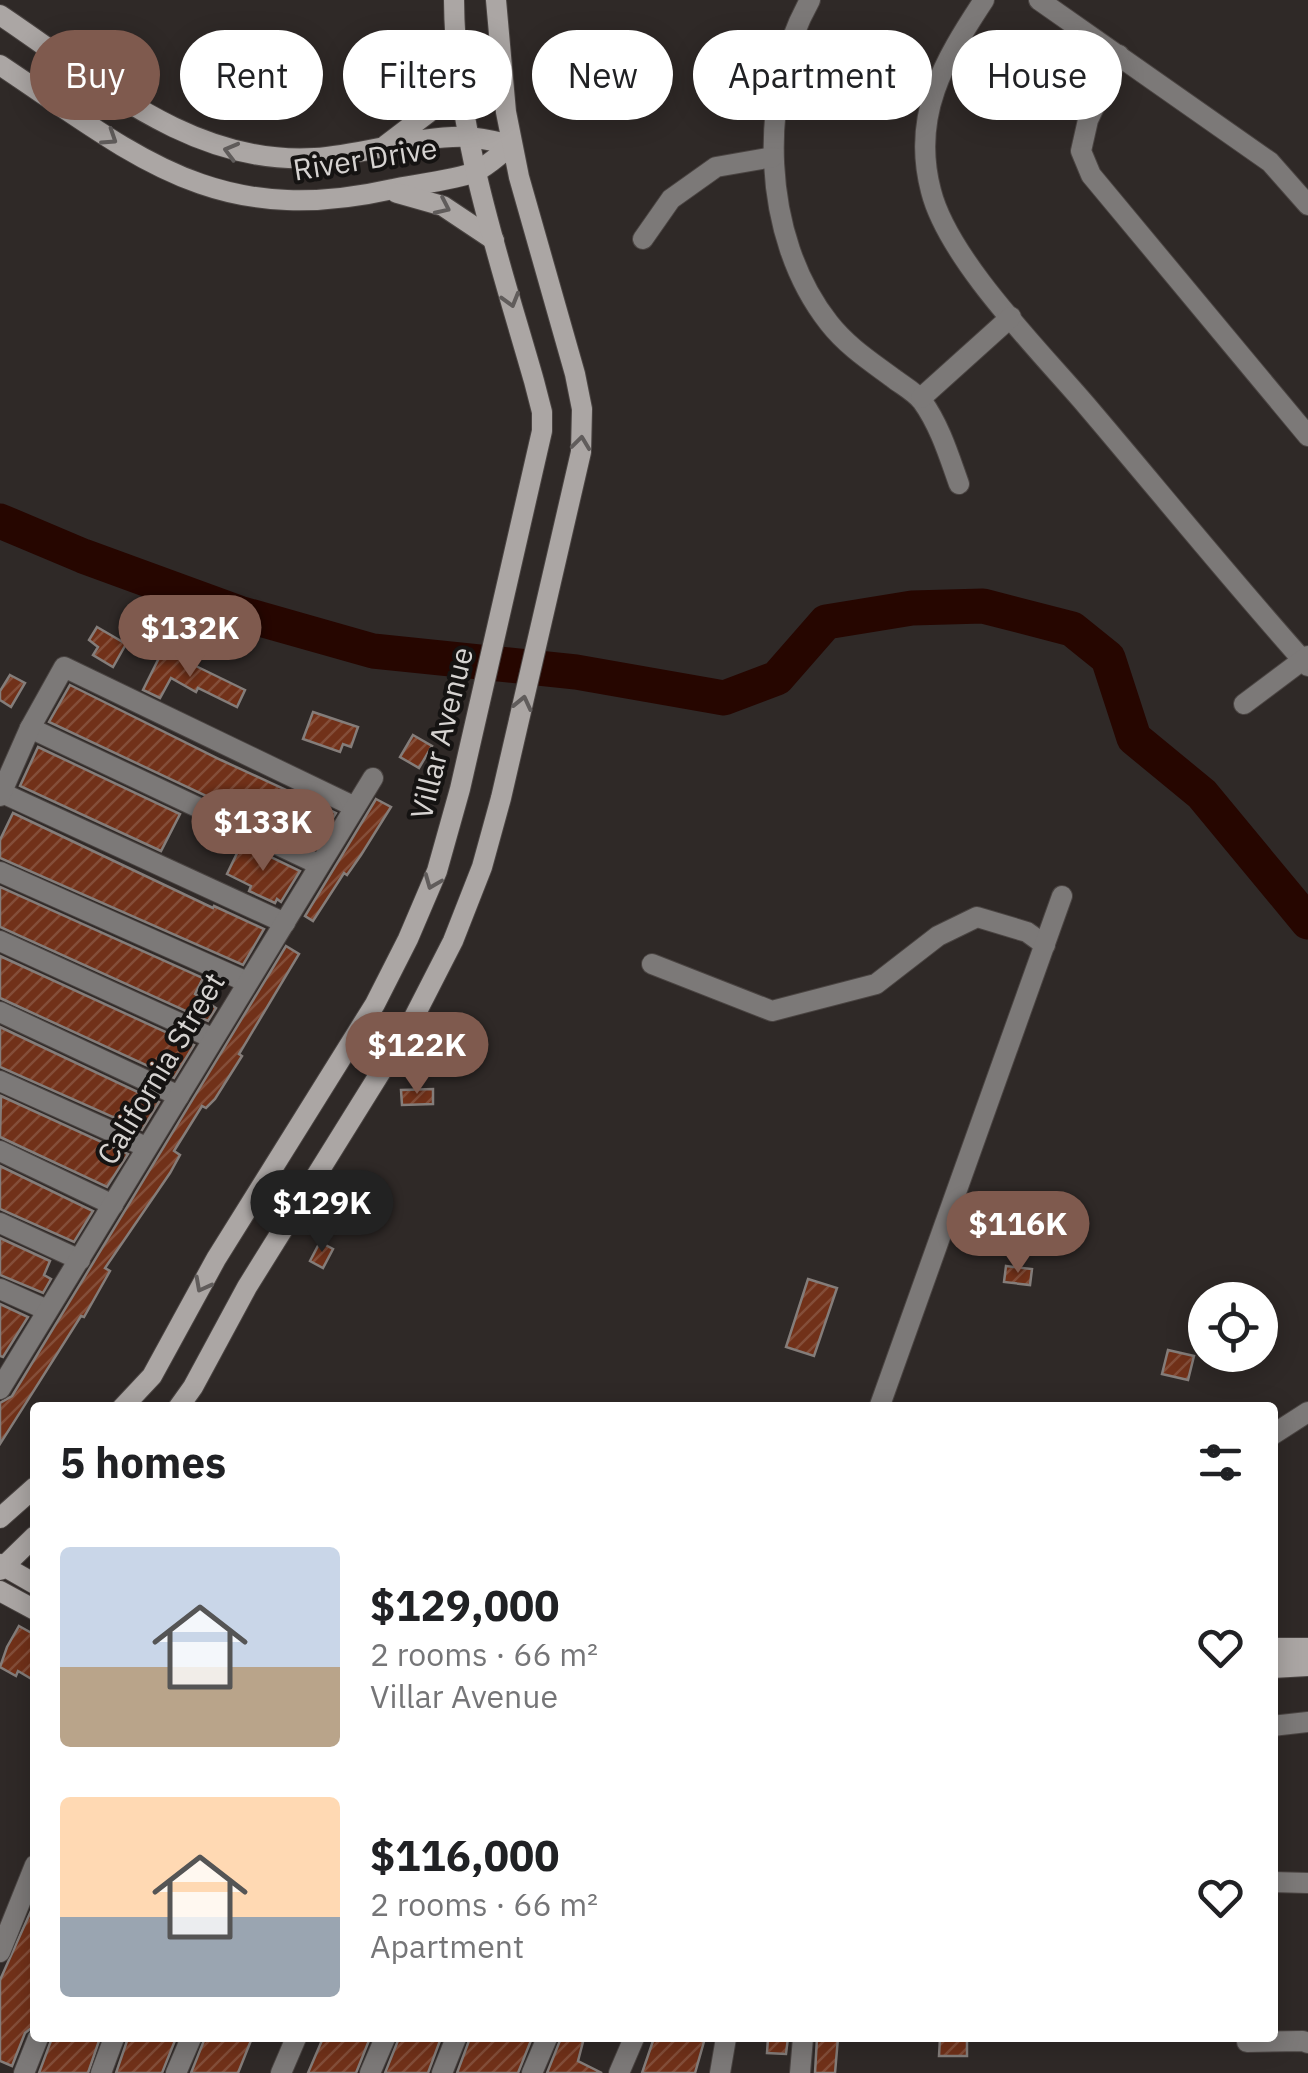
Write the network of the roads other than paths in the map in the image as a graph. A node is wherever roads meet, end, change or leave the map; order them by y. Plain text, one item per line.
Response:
1 (454, 0) edge
2 (496, 0) edge
3 (810, 0) edge
4 (984, 0) edge
5 (1039, 0) edge
6 (0, 14) edge
7 (456, 30) edge
8 (1083, 30) edge
9 (1122, 57) edge
10 (0, 64) edge
11 (419, 120) edge
12 (464, 120) edge
13 (1088, 120) edge
14 (466, 137) junction
15 (512, 145) junction
16 (380, 149) junction
17 (773, 156) junction
18 (474, 172) junction
19 (385, 191) junction
20 (1308, 205) edge
21 (642, 239) dead end
22 (494, 240) junction
23 (1012, 317) junction
24 (921, 398) junction
25 (1308, 436) edge
26 (959, 484) dead end
27 (1306, 661) edge
28 (1244, 704) dead end
29 (30, 728) junction
30 (372, 778) dead end
31 (0, 793) edge
32 (355, 806) junction
33 (318, 864) junction
34 (0, 872) edge
35 (1062, 896) dead end
36 (284, 923) junction
37 (0, 941) edge
38 (1045, 946) junction
39 (652, 964) dead end
40 (247, 982) junction
41 (0, 1012) edge
42 (212, 1038) junction
43 (0, 1081) edge
44 (179, 1096) junction
45 (146, 1148) junction
46 (0, 1151) edge
47 (112, 1204) junction
48 (0, 1223) edge
49 (80, 1260) junction
50 (0, 1289) edge
51 (47, 1310) junction
52 (7, 1364) edge
53 (0, 1389) edge
54 (128, 1402) edge
55 (182, 1402) edge
56 (881, 1402) edge
57 (1308, 1412) edge
58 (1278, 1430) edge
59 (30, 1491) edge
60 (0, 1518) edge
61 (30, 1540) edge
62 (1, 1566) edge
63 (30, 1581) edge
64 (0, 1591) edge
65 (30, 1607) edge
66 (1278, 1648) edge
67 (1308, 1648) edge
68 (1308, 1666) edge
69 (1278, 1668) edge
70 (1308, 1722) edge
71 (1278, 1725) edge
72 (30, 1877) edge
73 (1278, 1882) edge
74 (1308, 1883) edge
75 (0, 1952) edge
76 (36, 2042) edge
77 (112, 2042) edge
78 (189, 2042) edge
79 (294, 2042) edge
80 (382, 2042) edge
81 (454, 2042) edge
82 (544, 2042) edge
83 (632, 2042) edge
84 (725, 2042) edge
85 (803, 2042) edge
86 (1247, 2042) dead end
87 (1308, 2043) edge
88 (24, 2073) edge
89 (100, 2073) edge
90 (176, 2073) edge
91 (282, 2073) edge
92 (370, 2073) edge
93 (442, 2073) edge
94 (532, 2073) edge
95 (619, 2073) edge
96 (720, 2073) edge
97 (800, 2073) edge

1 - 7 main road, Villar Avenue
2 - 15 main road
3 - 17 street
4 - 23 street
5 - 8 street
16 -> 6 main road, River Drive
9 - 20 street
10 -> 19 main road, River Drive
11 - 16 main road
12 - 14 main road, Villar Avenue
13 - 25 street
14 - 15 main road, River Drive
14 - 16 main road, River Drive
14 - 18 main road, Villar Avenue
15 - 18 main road, River Drive
55 -> 15 main road
17 - 21 street
17 - 24 street
18 - 19 main road, River Drive
18 - 22 main road, Villar Avenue
19 -> 22 main road
22 -> 54 main road, Villar Avenue
23 - 24 street
23 - 27 street
24 - 26 street
27 - 28 street
29 - 31 street
29 - 32 street
29 - 33 street
30 - 32 street, California Street
31 - 36 street
32 - 33 street, California Street
33 - 36 street, California Street
34 - 40 street
35 - 38 street
36 - 40 street, California Street
37 - 42 street
38 - 39 street
38 - 56 street
40 - 42 street, California Street
41 - 44 street
42 - 44 street, California Street
43 - 45 street
44 - 45 street, California Street
45 - 47 street, California Street
46 - 47 street
47 - 49 street, California Street
48 - 49 street
49 - 51 street, California Street
50 - 51 street
51 - 52 street, California Street
52 - 53 street, California Street
57 - 58 street
59 - 60 main road
61 - 62 main road
62 - 63 main road
64 - 65 main road
66 - 67 main road
68 - 69 main road
70 - 71 street
72 - 75 street
73 - 74 street
76 - 88 street
77 - 89 street
78 - 90 street
79 - 91 street
80 - 92 street
81 - 93 street
82 - 94 street
83 - 95 street
84 - 96 street
85 - 97 street
86 - 87 street

